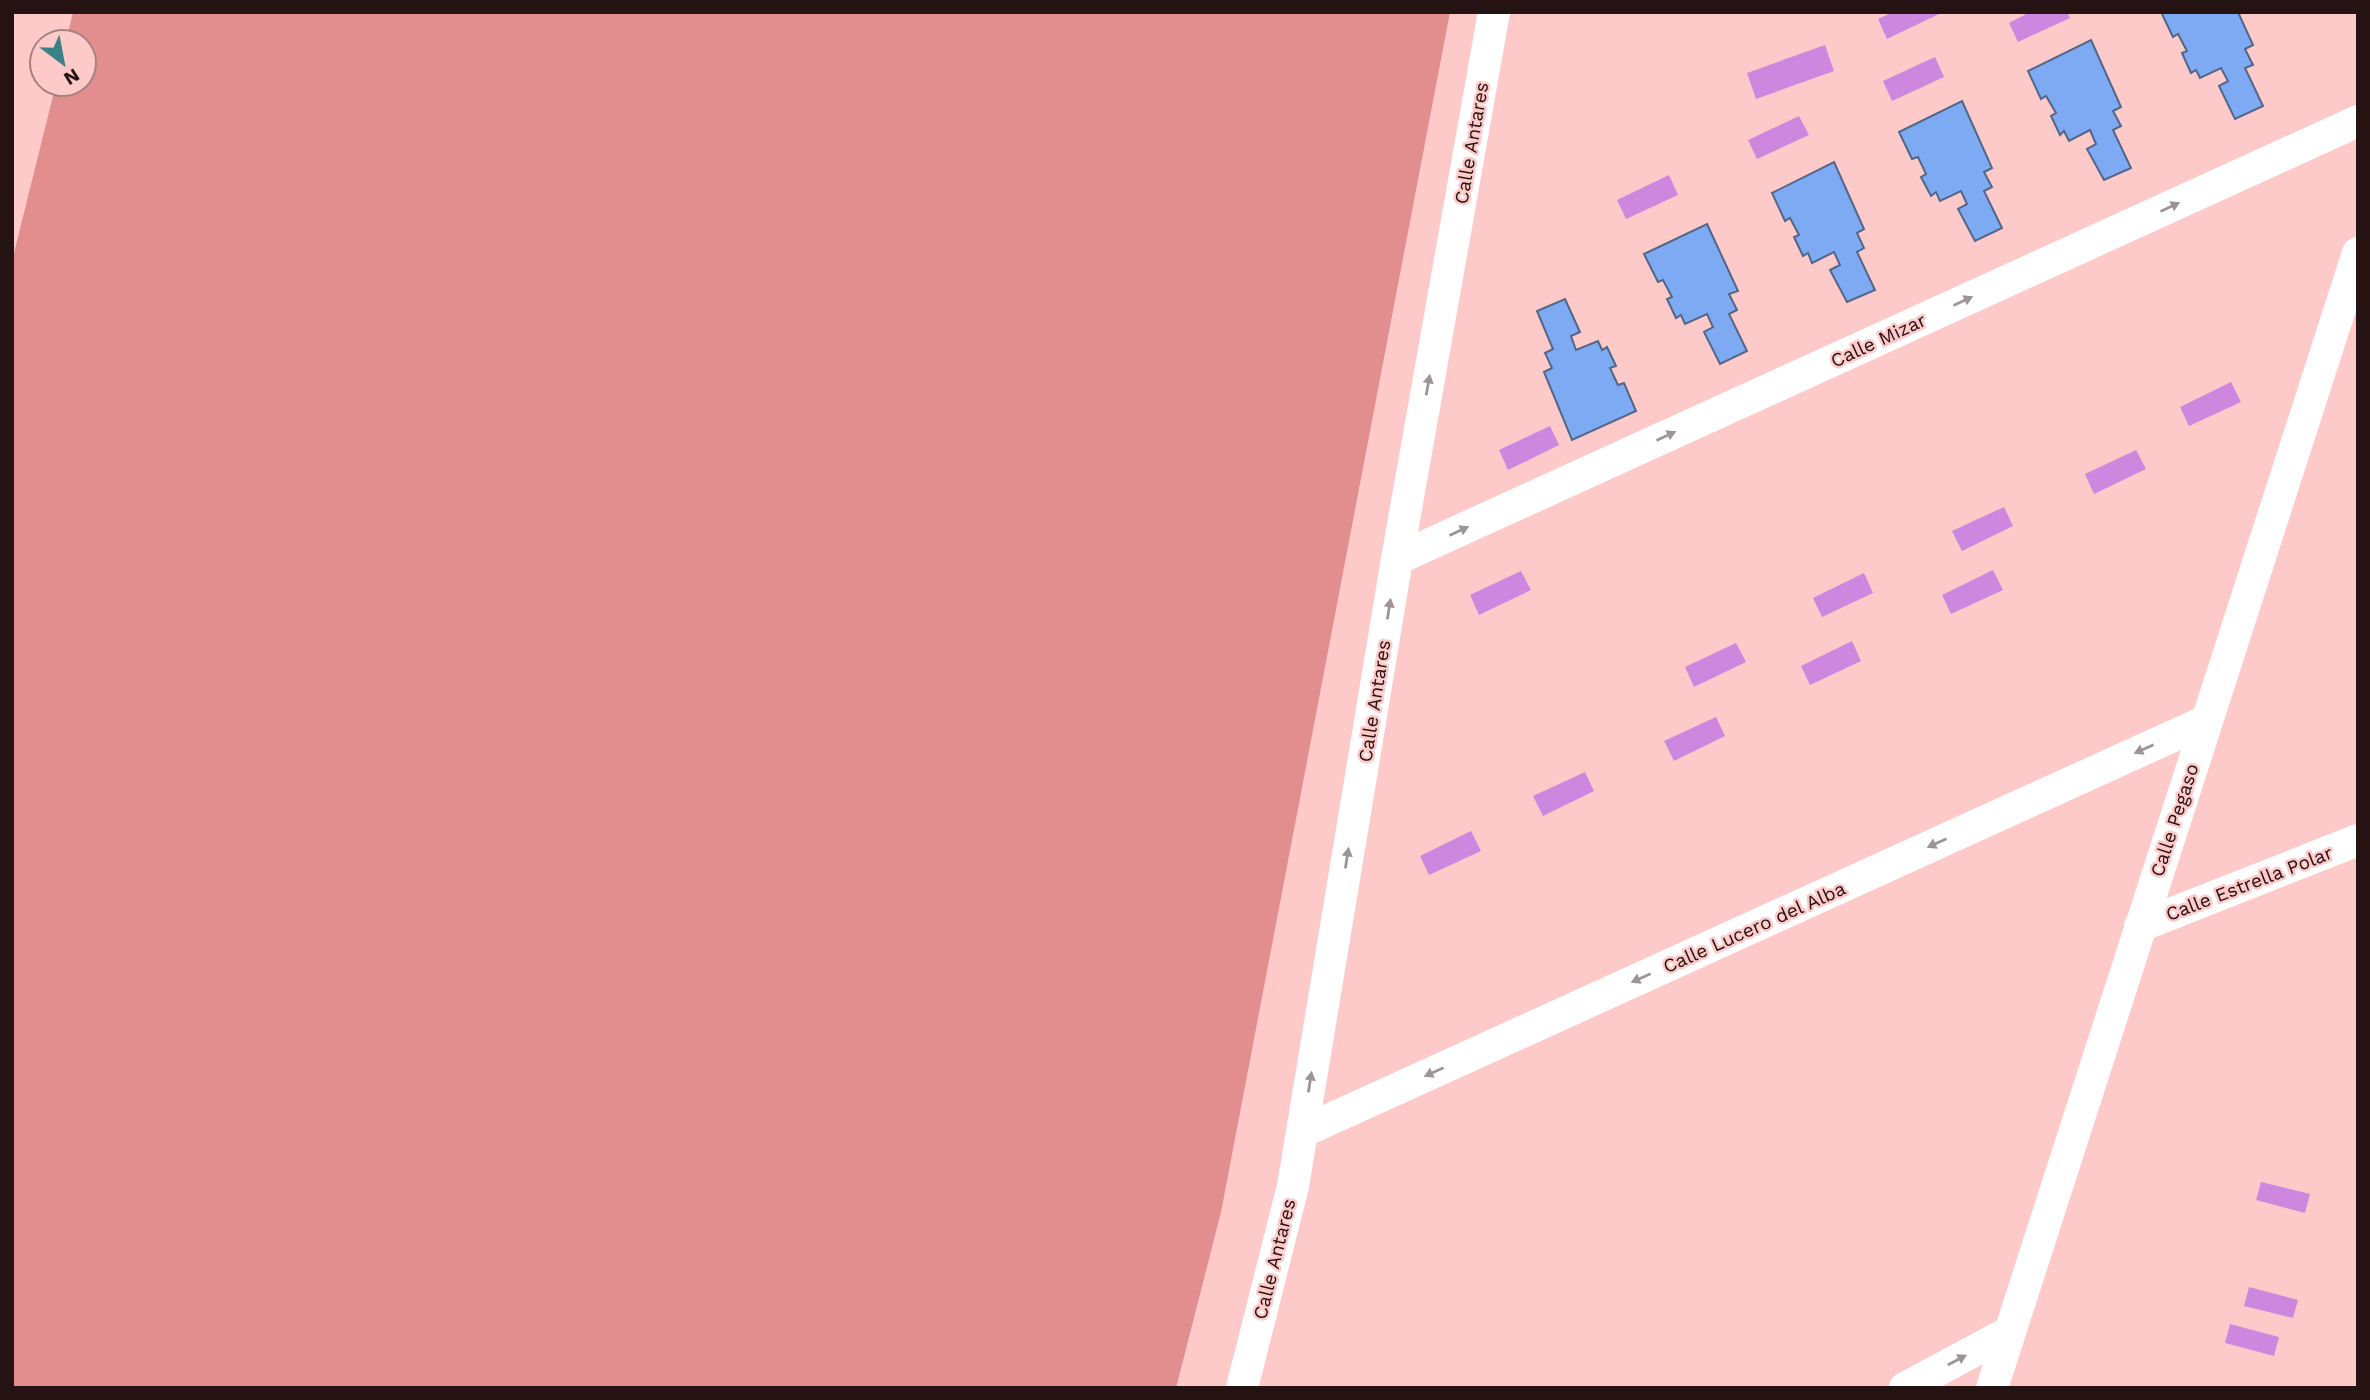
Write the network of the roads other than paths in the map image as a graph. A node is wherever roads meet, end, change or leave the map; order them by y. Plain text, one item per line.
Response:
1 (1494, 12) edge
2 (2358, 121) edge
3 (2358, 253) edge
4 (1397, 559) junction
5 (2206, 721) junction
6 (2358, 840) edge
7 (2140, 926) junction
8 (1302, 1132) junction
9 (2009, 1332) junction
10 (1242, 1388) edge
11 (1905, 1388) edge
12 (1992, 1388) edge

4 -> 1 street, Calle Antares
4 -> 2 street, Calle Mizar
3 - 5 street, Calle Pegaso
8 -> 4 street, Calle Antares
5 - 7 street, Calle Pegaso
5 -> 8 street, Calle Lucero del Alba
6 - 7 street, Calle Estrella Polar
7 - 9 street, Calle Pegaso
8 - 10 street, Calle Antares
11 -> 9 street
9 - 12 street, Calle Pegaso

